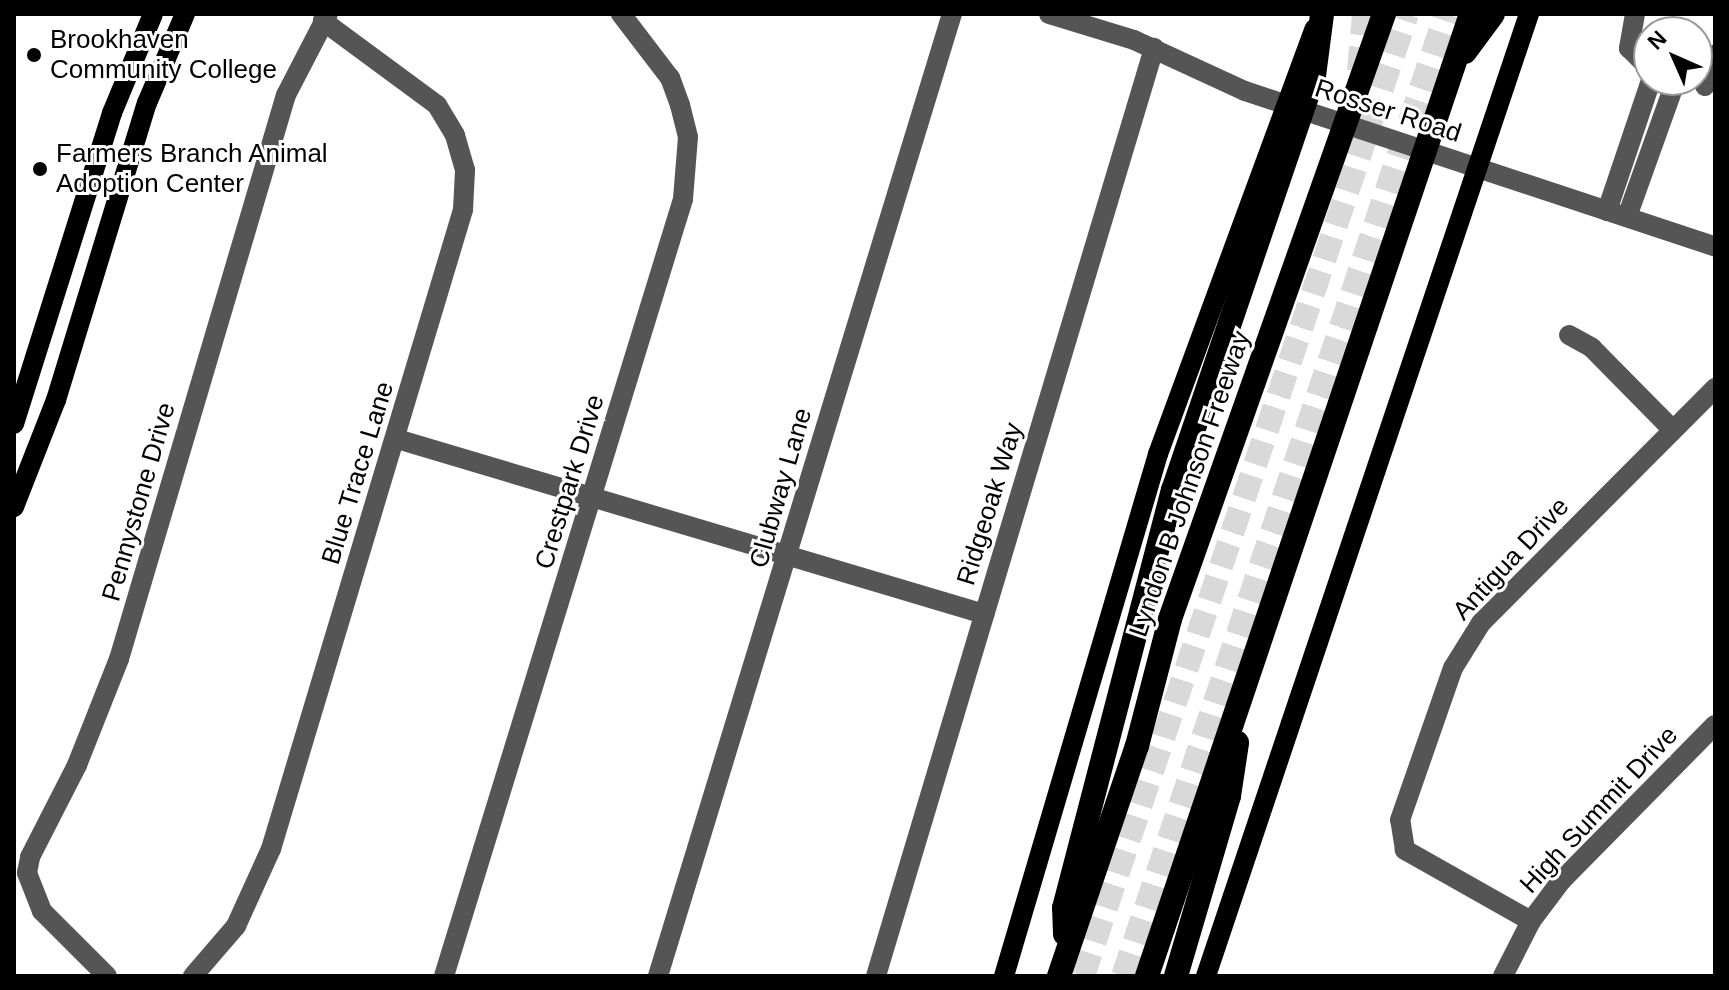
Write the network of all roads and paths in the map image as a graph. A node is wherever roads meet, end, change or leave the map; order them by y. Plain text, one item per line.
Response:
1 (153, 14) edge
2 (185, 14) edge
3 (621, 14) edge
4 (952, 14) edge
5 (1049, 14) edge
6 (1321, 14) edge
7 (1384, 14) edge
8 (1471, 14) edge
9 (1493, 14) edge
10 (1529, 14) edge
11 (326, 18) edge
12 (1633, 25) edge
13 (1154, 48) junction
14 (1633, 52) edge
15 (1453, 67) junction
16 (1647, 96) edge
17 (1669, 96) edge
18 (1617, 214) junction
19 (1715, 246) edge
20 (65, 266) junction
21 (92, 276) junction
22 (1569, 335) dead end
23 (1715, 388) edge
24 (14, 424) edge
25 (1673, 430) junction
26 (397, 439) junction
27 (593, 498) junction
28 (14, 507) edge
29 (788, 556) junction
30 (984, 614) junction
31 (1249, 673) junction
32 (1715, 725) edge
33 (1531, 921) junction
34 (1062, 966) edge
35 (107, 976) edge
36 (193, 976) edge
37 (444, 976) edge
38 (658, 976) edge
39 (876, 976) edge
40 (1004, 976) edge
41 (1147, 976) edge
42 (1176, 976) edge
43 (1206, 976) edge
44 (1503, 976) edge

1 - 20 main road
2 - 21 main road
3 - 27 street, Crestpark Drive
4 - 29 street, Clubway Lane
5 - 13 street, Rosser Road
6 - 34 highway
6 - 40 main road, Lyndon B Johnson Freeway
7 - 34 highway, Lyndon B Johnson Freeway
8 - 15 highway
9 - 15 highway
10 - 43 main road
11 - 26 street, Blue Trace Lane
11 - 35 street, Pennystone Drive
12 - 14 street
13 - 18 street, Rosser Road
13 - 30 street, Ridgeoak Way
15 - 31 highway
16 - 18 street
17 - 18 street
18 - 19 street, Rosser Road
20 - 21 main road
20 - 24 main road
21 - 28 main road
22 - 25 street
23 - 25 street, Antigua Drive
25 - 33 street, Antigua Drive
26 - 27 street
26 - 36 street, Blue Trace Lane
27 - 29 street
27 - 37 street, Crestpark Drive
29 - 30 street
29 - 38 street, Clubway Lane
30 - 39 street, Ridgeoak Way
31 - 41 highway
31 - 42 highway
32 - 33 street, High Summit Drive
33 - 44 street, High Summit Drive

